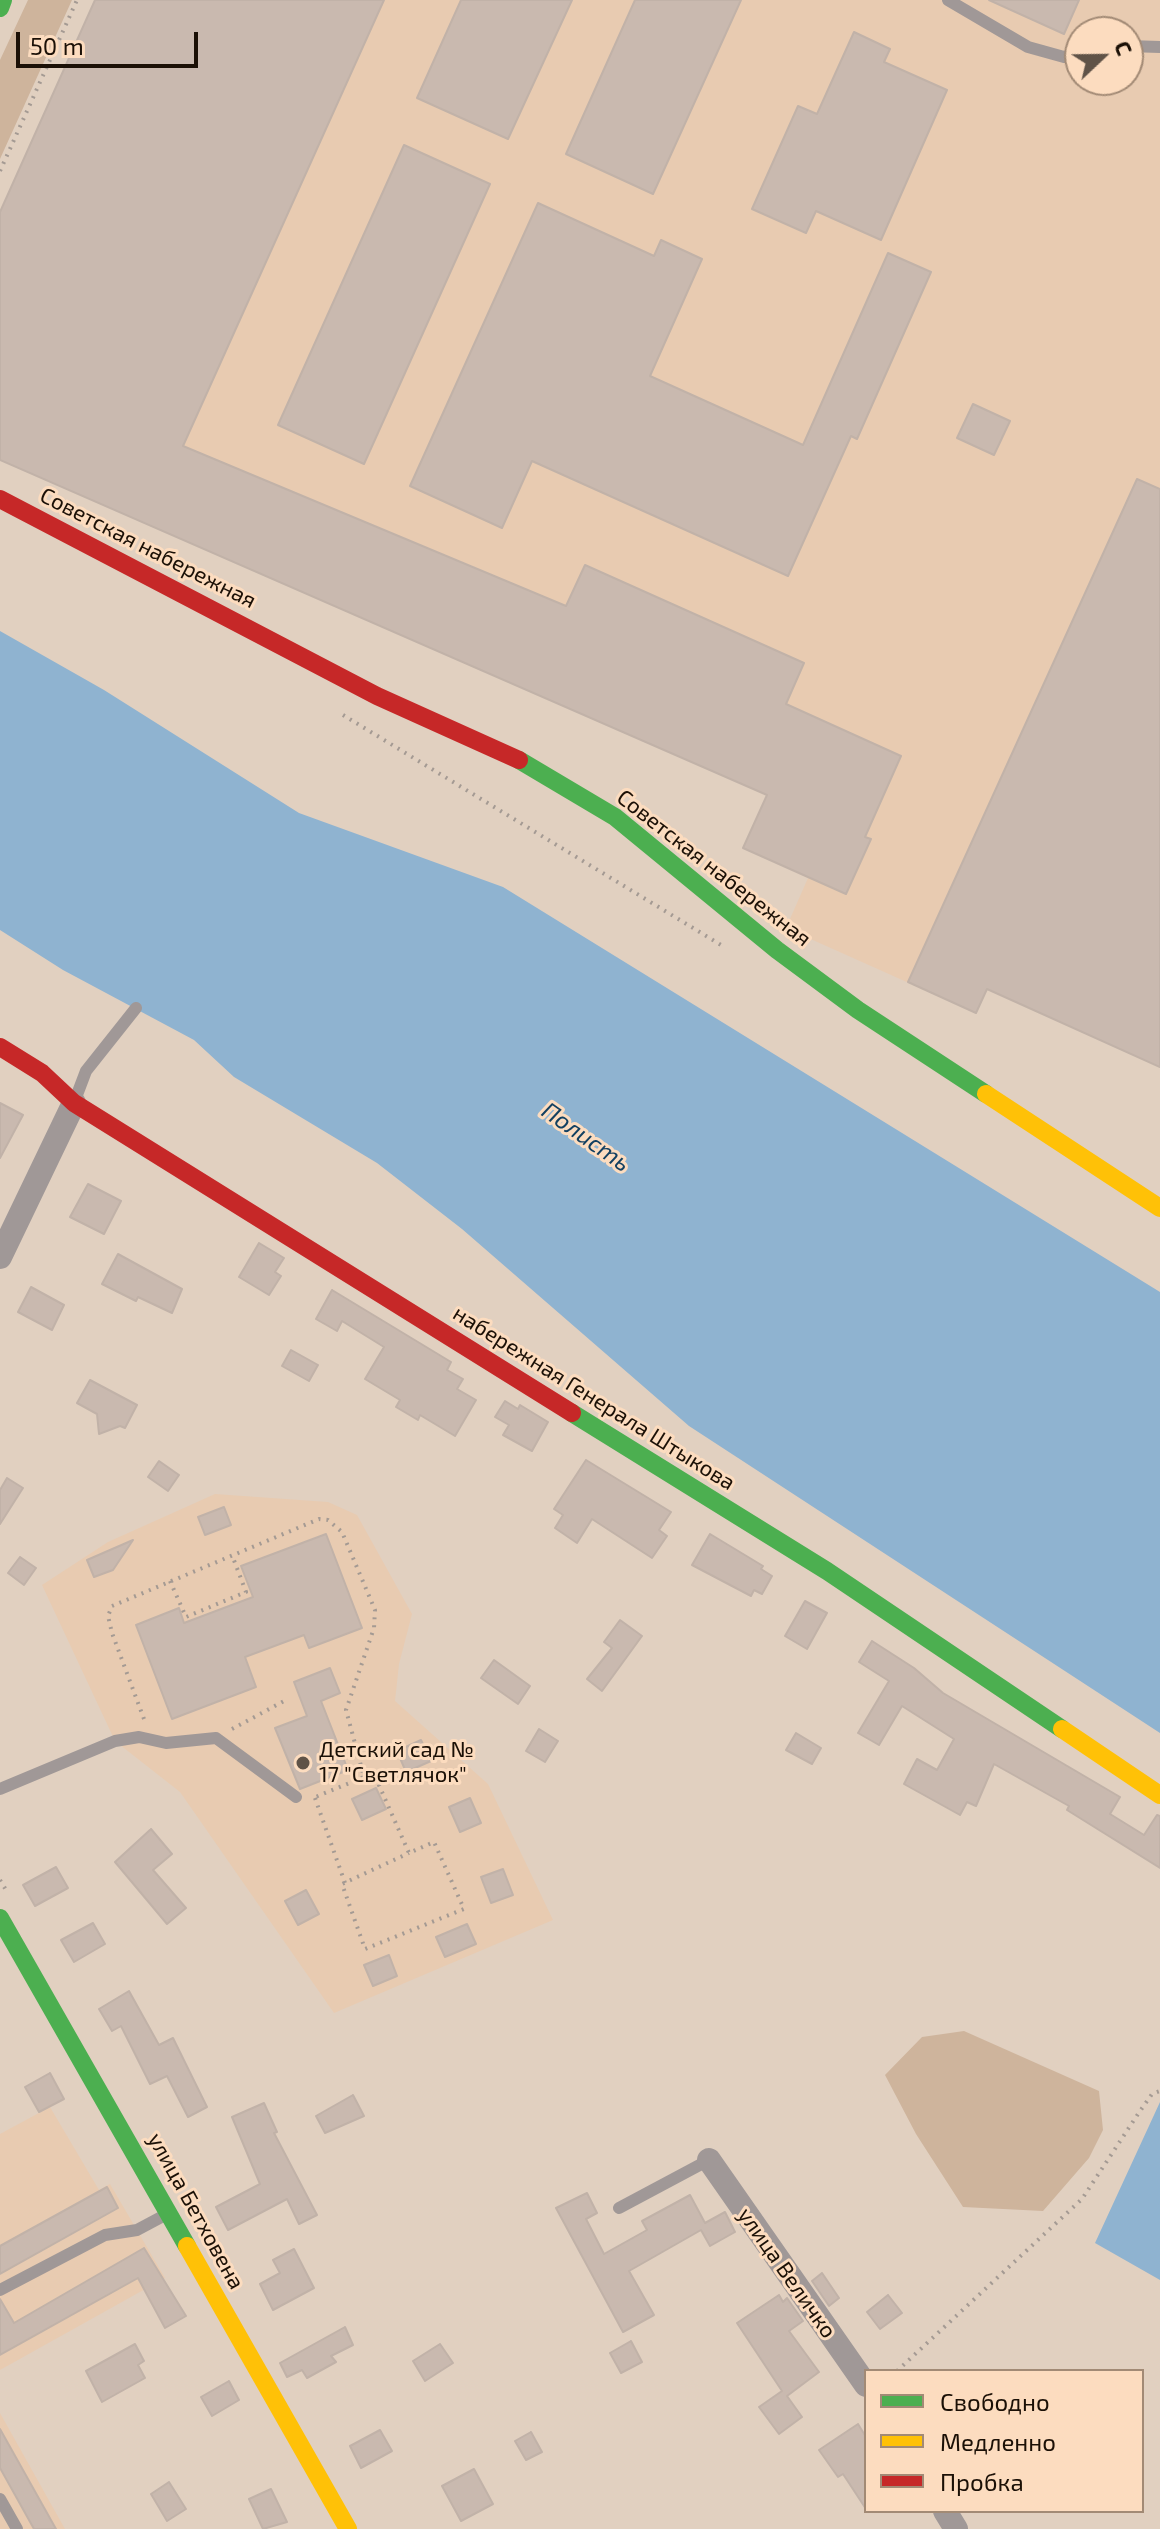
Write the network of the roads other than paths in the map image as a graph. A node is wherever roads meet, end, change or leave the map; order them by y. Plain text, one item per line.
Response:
1 (3, 0) edge
2 (948, 0) edge
3 (0, 8) edge
4 (1064, 57) edge
5 (0, 499) edge
6 (136, 1008) dead end
7 (0, 1047) edge
8 (74, 1103) junction
9 (1160, 1208) edge
10 (0, 1257) edge
11 (0, 1789) edge
12 (1160, 1795) edge
13 (296, 1797) road end
14 (0, 1918) edge
15 (709, 2160) joint
16 (619, 2208) dead end
17 (170, 2212) junction
18 (0, 2290) edge
19 (864, 2382) edge
20 (0, 2499) edge
21 (17, 2529) edge
22 (348, 2529) edge

1 - 3 street
2 - 4 lane
5 - 9 street, Советская набережная
6 - 8 lane
7 - 8 street, набережная Генерала Штыкова
8 - 10 street
8 - 12 street, набережная Генерала Штыкова
11 - 13 lane
14 - 17 street, улица Бетховена
15 - 16 lane
15 - 19 street, улица Величко
17 - 18 lane
17 - 22 street, улица Бетховена
20 - 21 lane

